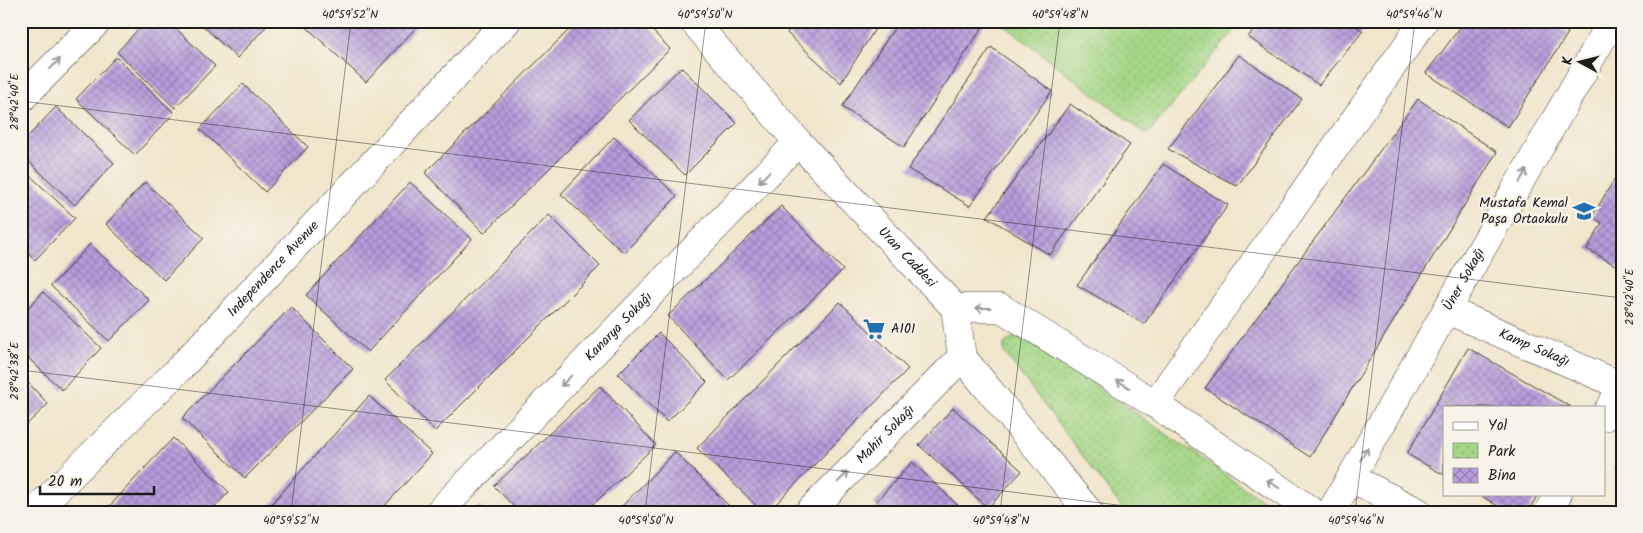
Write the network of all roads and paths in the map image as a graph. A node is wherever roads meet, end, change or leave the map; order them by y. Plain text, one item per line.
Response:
1 (98, 21) edge
2 (507, 21) edge
3 (693, 21) edge
4 (1424, 21) edge
5 (1607, 23) edge
6 (21, 99) edge
7 (798, 142) junction
8 (955, 308) junction
9 (1447, 310) junction
10 (962, 357) junction
11 (1622, 387) edge
12 (1156, 404) junction
13 (1606, 414) edge
14 (1351, 478) junction
15 (1557, 496) edge
16 (34, 512) edge
17 (439, 512) edge
18 (809, 512) edge
19 (1089, 512) edge
20 (1313, 512) edge
21 (1331, 512) edge
22 (1418, 512) edge
23 (1548, 512) edge

6 -> 1 street
2 - 16 street, Independence Avenue
3 - 7 street, Uran Caddesi
4 - 12 street
9 -> 5 street, Üner Sokağı
7 - 8 street, Uran Caddesi
7 -> 17 street, Kanarya Sokağı
8 - 10 street
12 -> 8 street
9 - 11 street, Kamp Sokağı
14 -> 9 street, Üner Sokağı
18 -> 10 street, Mahir Sokağı
10 - 19 street
11 - 13 street
20 -> 12 street
14 - 21 street, Üner Sokağı
14 - 22 street
15 - 23 street

